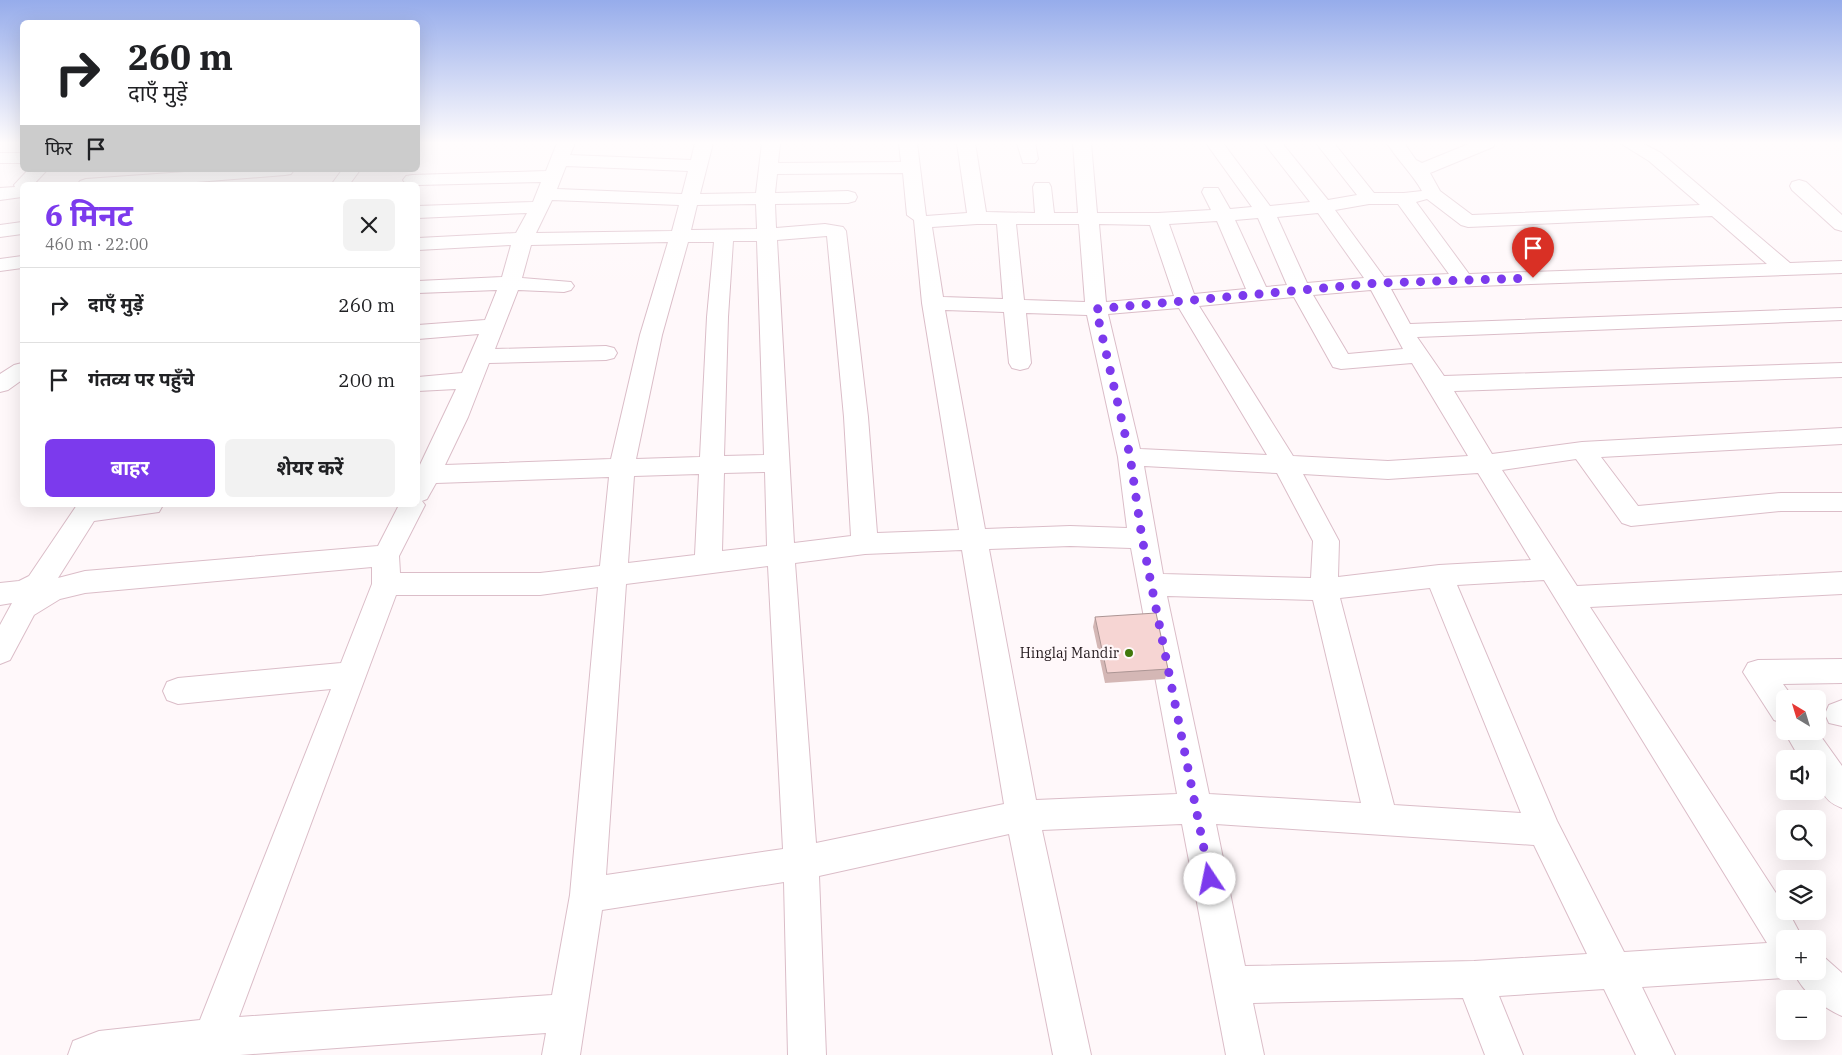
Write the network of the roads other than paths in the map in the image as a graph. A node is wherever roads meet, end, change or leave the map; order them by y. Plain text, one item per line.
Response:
1 (492, 192) edge
2 (545, 192) edge
3 (645, 192) edge
4 (691, 192) edge
5 (766, 192) edge
6 (914, 192) edge
7 (973, 192) edge
8 (1042, 192) edge
9 (1086, 192) edge
10 (1211, 192) dead end
11 (1249, 192) edge
12 (1311, 192) edge
13 (1364, 192) edge
14 (1697, 192) edge
15 (1806, 192) edge
16 (1433, 194) joint
17 (848, 197) dead end
18 (1369, 198) junction
19 (1404, 199) junction
20 (689, 200) junction
21 (765, 200) junction
22 (1323, 207) junction
23 (1718, 210) junction
24 (420, 211) edge
25 (1264, 212) junction
26 (1223, 214) junction
27 (917, 215) dead end
28 (977, 218) junction
29 (1006, 218) junction
30 (1045, 219) junction
31 (1158, 219) junction
32 (1088, 220) junction
33 (1842, 225) edge
34 (20, 228) edge
35 (0, 230) edge
36 (724, 235) junction
37 (767, 235) junction
38 (680, 236) junction
39 (523, 239) junction
40 (420, 244) edge
41 (20, 262) edge
42 (0, 265) edge
43 (1842, 266) edge
44 (1785, 269) junction
45 (1462, 277) dead end
46 (1378, 283) junction
47 (510, 284) junction
48 (564, 286) dead end
49 (420, 288) edge
50 (1300, 290) junction
51 (1259, 294) junction
52 (1186, 300) junction
53 (933, 303) junction
54 (1014, 305) junction
55 (1096, 309) junction
56 (1842, 314) edge
57 (492, 326) junction
58 (1404, 331) junction
59 (420, 332) edge
60 (606, 353) dead end
61 (1418, 355) junction
62 (480, 356) junction
63 (1020, 363) dead end
64 (1842, 370) edge
65 (20, 371) edge
66 (471, 380) junction
67 (420, 384) edge
68 (1438, 384) junction
69 (0, 385) edge
70 (1842, 436) edge
71 (1582, 450) junction
72 (1130, 456) junction
73 (777, 463) junction
74 (1285, 464) junction
75 (1485, 464) junction
76 (714, 465) junction
77 (622, 467) junction
78 (422, 483) edge
79 (1842, 502) edge
80 (109, 507) edge
81 (411, 507) edge
82 (89, 508) edge
83 (1142, 538) junction
84 (975, 539) junction
85 (865, 544) junction
86 (781, 553) junction
87 (708, 562) junction
88 (1552, 569) junction
89 (386, 570) junction
90 (614, 576) junction
91 (1439, 576) junction
92 (1842, 583) edge
93 (1152, 585) junction
94 (1324, 589) junction
95 (0, 594) edge
96 (1570, 597) junction
97 (0, 652) edge
98 (1842, 671) edge
99 (351, 675) junction
100 (178, 691) dead end
101 (1776, 698) edge
102 (1805, 740) edge
103 (1842, 793) edge
104 (1196, 808) junction
105 (1022, 816) junction
106 (1381, 818) junction
107 (1544, 830) junction
108 (802, 863) junction
109 (587, 895) junction
110 (1780, 930) edge
111 (1776, 961) edge
112 (1612, 971) junction
113 (1474, 980) junction
114 (1822, 980) edge
115 (1231, 985) junction
116 (1842, 997) edge
117 (566, 1013) junction
118 (212, 1038) junction
119 (87, 1055) edge
120 (560, 1055) edge
121 (807, 1055) edge
122 (1072, 1055) edge
123 (1245, 1055) edge
124 (1504, 1055) edge
125 (1656, 1055) edge

1 - 24 street
2 - 39 street
3 - 20 street
4 - 20 street
5 - 21 street
6 - 27 street
7 - 28 street
8 - 30 street
9 - 32 street
10 - 26 street
11 - 25 street
12 - 22 street
13 - 18 street
14 - 23 street
15 - 33 street
16 - 19 street
16 - 23 street
17 - 21 street
18 - 19 street
18 - 22 street
19 - 45 street
20 - 21 street
20 - 38 street
21 - 37 street
22 - 25 street
22 - 46 street
23 - 44 street
25 - 26 street
25 - 50 street
26 - 31 street
26 - 51 street
28 - 29 street
28 - 53 street
29 - 30 street
29 - 54 street
30 - 32 street
31 - 32 street
31 - 52 street
32 - 55 street
34 - 35 street
36 - 37 street
36 - 38 street
36 - 76 street
37 - 73 street
37 - 85 street
38 - 39 street
38 - 77 street
39 - 40 street
39 - 47 street
41 - 42 street
43 - 44 street
44 - 46 street
46 - 50 street
46 - 58 street
47 - 48 street
47 - 49 street
47 - 57 street
50 - 51 street
50 - 61 street
51 - 52 street
52 - 55 street
52 - 74 street
53 - 54 street
53 - 84 street
54 - 55 street
54 - 63 street
55 - 72 street
56 - 58 street
57 - 59 street
57 - 62 street
58 - 61 street
60 - 62 street
61 - 68 street
62 - 66 street
64 - 68 street
65 - 69 street
66 - 67 street
66 - 78 street
68 - 75 street
70 - 71 street
71 - 75 street
71 - 79 street
72 - 74 street
72 - 83 street
73 - 76 street
73 - 86 street
74 - 75 street
74 - 94 street
75 - 88 street
76 - 77 street
76 - 87 street
77 - 78 street
77 - 90 street
80 - 82 street
81 - 89 street
82 - 95 street
83 - 84 street
83 - 93 street
84 - 85 street
84 - 105 street
85 - 86 street
86 - 87 street
86 - 108 street
87 - 90 street
88 - 91 street
88 - 96 street
89 - 90 street
89 - 97 street
89 - 99 street
90 - 109 street
91 - 94 street
91 - 107 street
92 - 96 street
93 - 94 street
93 - 104 street
94 - 106 street
96 - 110 street
98 - 101 street
99 - 100 street
99 - 118 street
102 - 103 street
104 - 105 street
104 - 106 street
104 - 115 street
105 - 108 street
105 - 122 street
106 - 107 street
107 - 112 street
108 - 109 street
108 - 121 street
109 - 117 street
111 - 112 street
112 - 113 street
112 - 125 street
113 - 115 street
113 - 124 street
114 - 116 street
115 - 123 street
117 - 118 street
117 - 120 street
118 - 119 street

